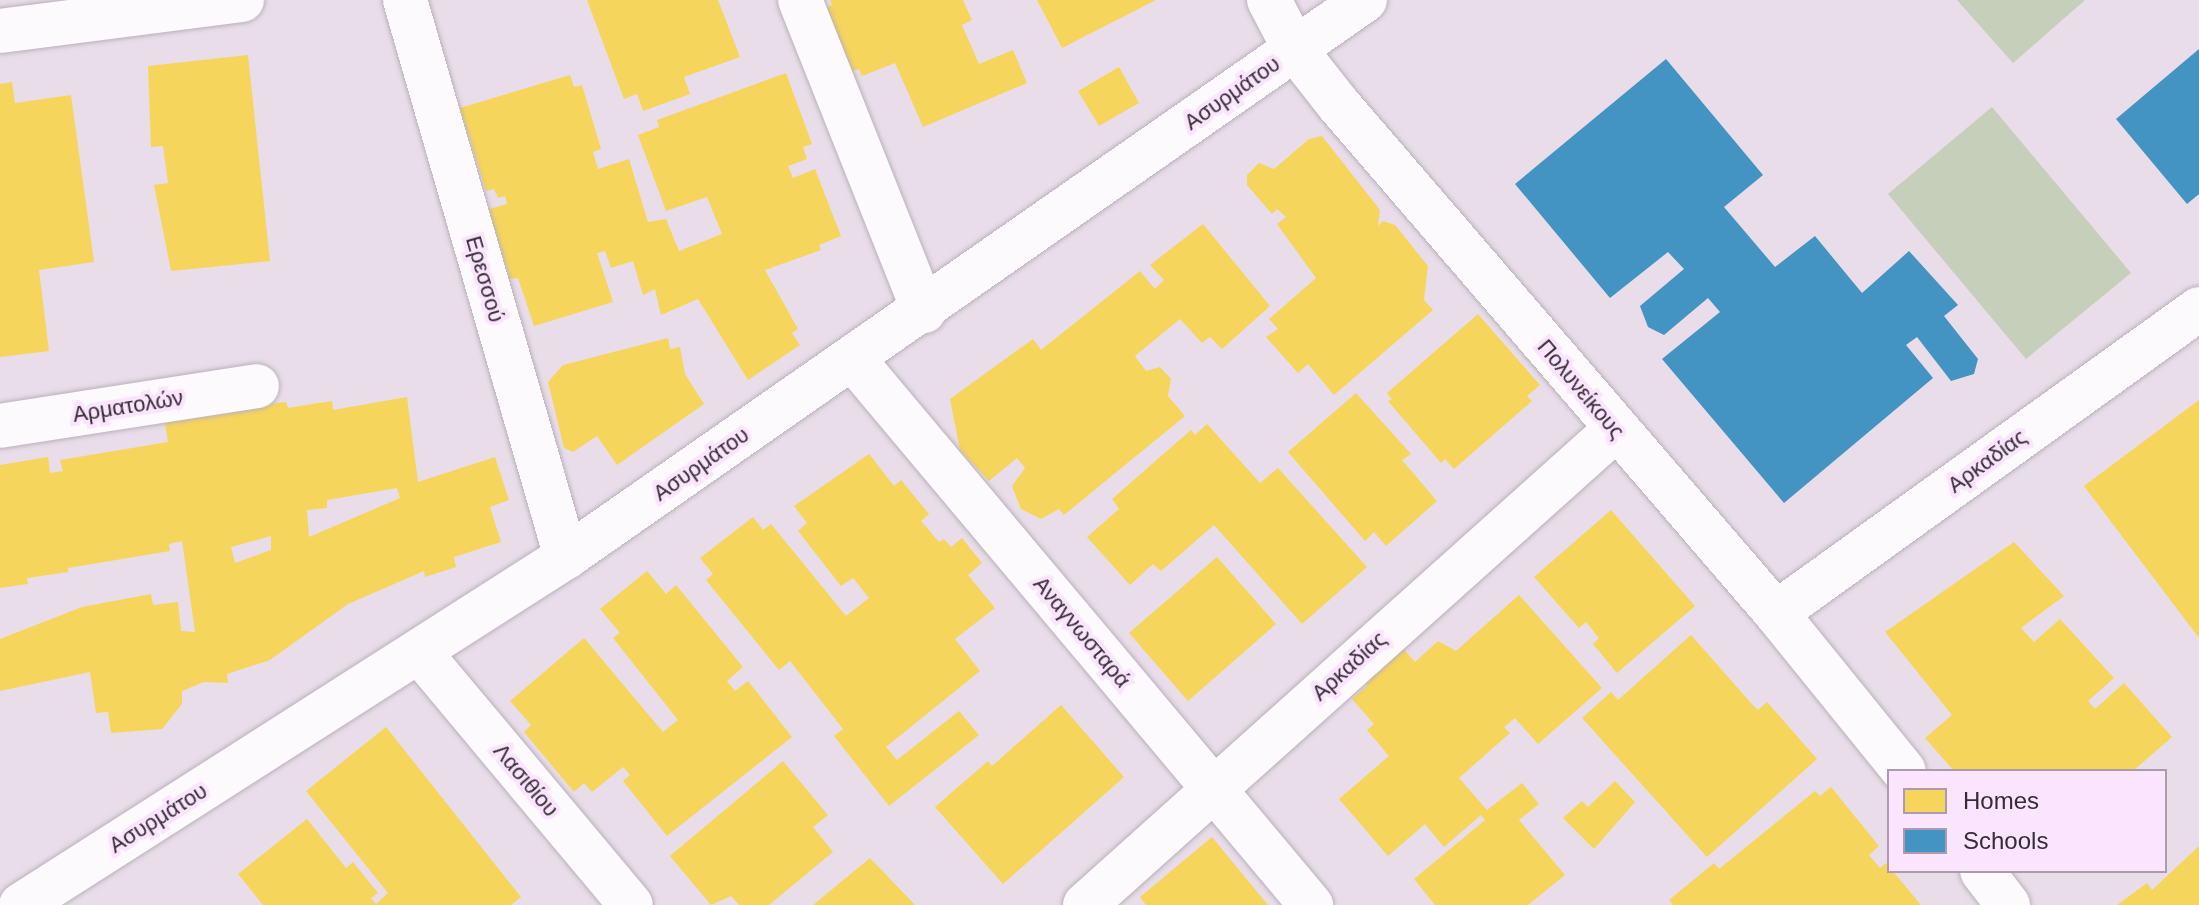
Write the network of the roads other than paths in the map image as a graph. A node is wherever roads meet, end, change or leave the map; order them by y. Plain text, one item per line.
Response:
1 (242, 0) edge
2 (405, 0) edge
3 (800, 0) edge
4 (1269, 0) edge
5 (1365, 0) edge
6 (0, 31) edge
7 (1294, 48) junction
8 (2199, 309) edge
9 (924, 311) junction
10 (853, 359) junction
11 (257, 386) dead end
12 (0, 426) edge
13 (1615, 430) junction
14 (566, 557) junction
15 (1776, 613) junction
16 (421, 654) junction
17 (1902, 769) edge
18 (1213, 788) junction
19 (1984, 873) edge
20 (39, 900) edge
21 (631, 905) edge
22 (1085, 905) edge
23 (1311, 905) edge
24 (2008, 905) edge

1 - 6 street
2 - 14 street, Ερεσσού
3 - 9 street
4 - 7 street, Πολυνείκους
5 - 7 street, Ασυρμάτου
7 - 9 street, Ασυρμάτου
7 - 13 street, Πολυνείκους
8 - 15 street, Αρκαδίας
9 - 10 street, Ασυρμάτου
10 - 14 street, Ασυρμάτου
10 - 18 street, Αναγνωσταρά
11 - 12 street, Αρματολών
13 - 15 street, Πολυνείκους
13 - 18 street, Αρκαδίας
14 - 16 street, Ασυρμάτου
15 - 17 street, Πολυνείκους
16 - 20 street, Ασυρμάτου
16 - 21 street, Λασιθίου
18 - 22 street, Αρκαδίας
18 - 23 street, Αναγνωσταρά
19 - 24 street

